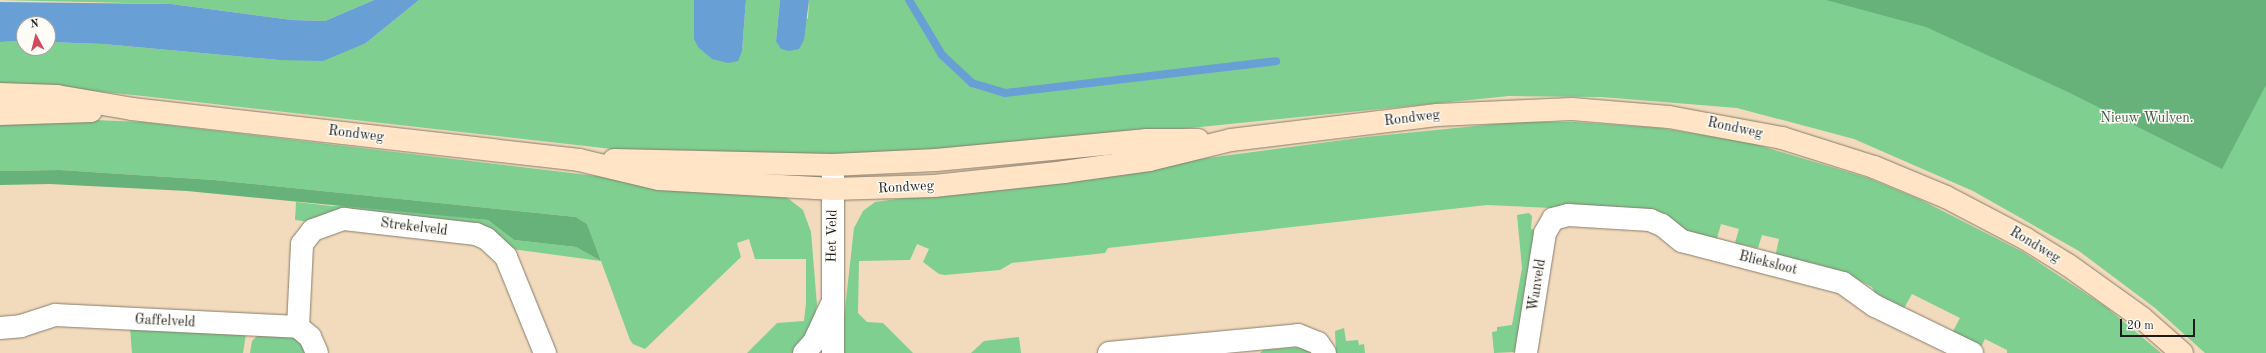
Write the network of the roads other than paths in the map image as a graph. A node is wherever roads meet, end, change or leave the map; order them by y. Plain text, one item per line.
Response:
1 (0, 94) edge
2 (132, 109) junction
3 (0, 114) edge
4 (1231, 140) junction
5 (579, 160) junction
6 (833, 165) junction
7 (833, 189) junction
8 (1553, 219) joint
9 (832, 306) junction
10 (298, 327) junction
11 (0, 328) edge
12 (317, 353) edge
13 (545, 353) edge
14 (804, 353) edge
15 (833, 353) edge
16 (1109, 353) edge
17 (1325, 353) edge
18 (1526, 353) edge
19 (1972, 353) edge
20 (2182, 353) edge

1 - 2 main road, Rondweg
2 - 3 main road, Rondweg
2 - 5 main road, Rondweg
4 - 6 main road, Rondweg
4 - 7 main road, Rondweg
4 - 20 main road, Rondweg
5 - 6 main road, Rondweg
5 - 7 main road, Rondweg
6 - 7 street, Het Veld
7 - 9 street, Het Veld
8 - 18 street, Wanveld
8 - 19 street, Blieksloot
9 - 14 street, Het Veld
9 - 15 street, Het Veld
10 - 11 street, Gaffelveld
10 - 12 street
10 - 13 street, Strekelveld
16 - 17 street

